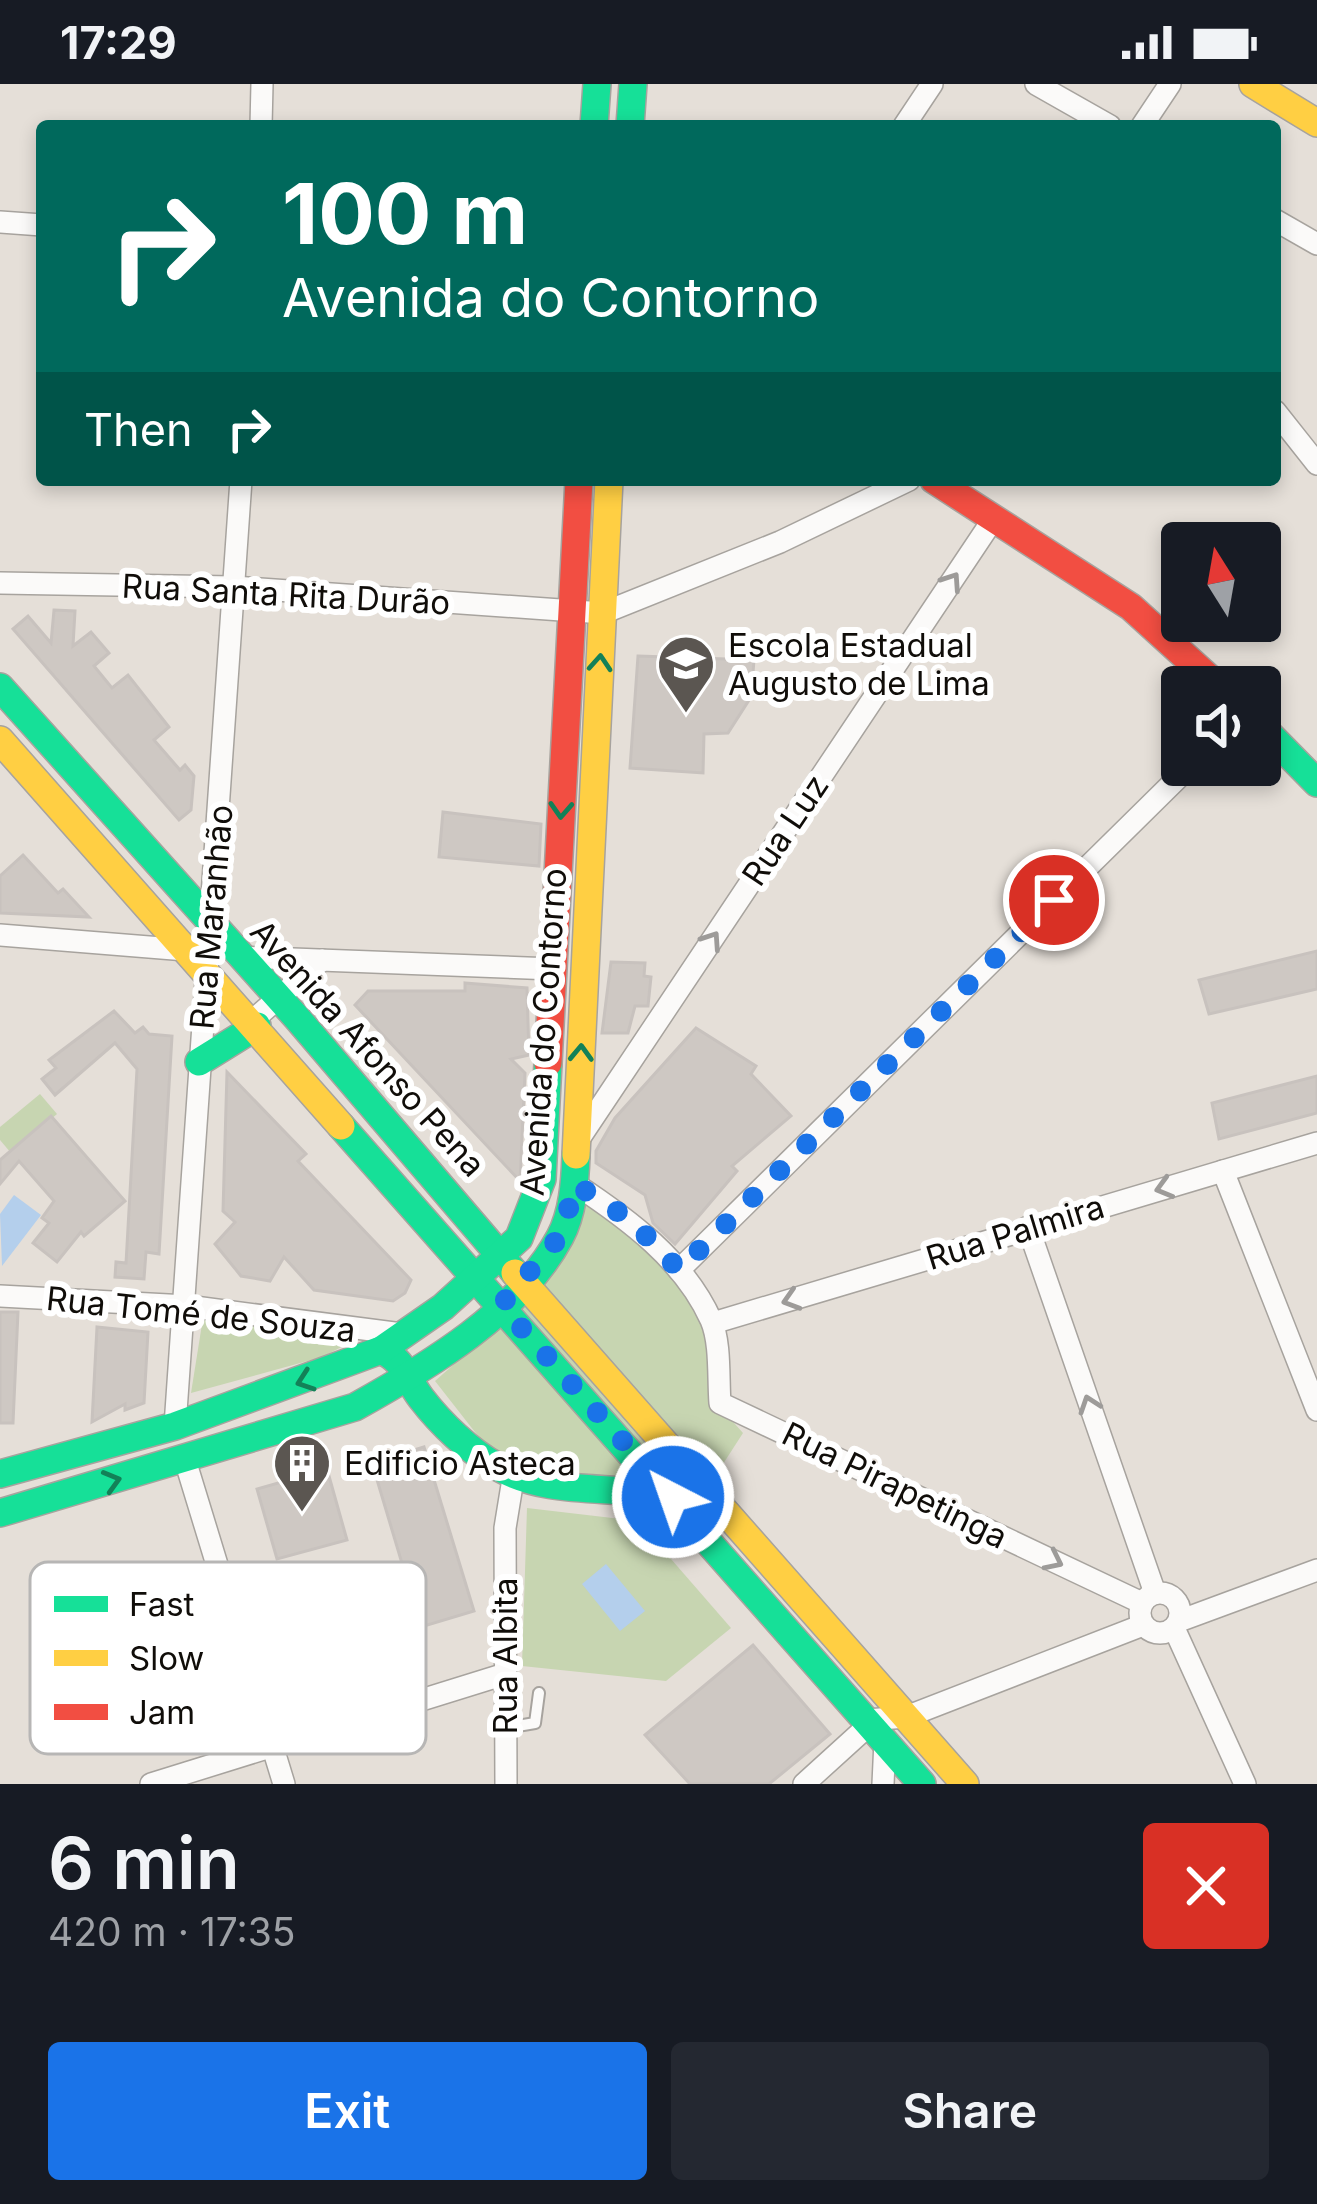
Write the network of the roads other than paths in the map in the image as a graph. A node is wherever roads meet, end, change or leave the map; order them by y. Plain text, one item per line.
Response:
1 (262, 84) edge
2 (596, 84) edge
3 (633, 84) edge
4 (932, 84) edge
5 (1036, 84) edge
6 (1170, 84) edge
7 (1253, 84) edge
8 (261, 120) edge
9 (594, 120) edge
10 (630, 120) edge
11 (908, 120) edge
12 (1099, 120) edge
13 (1146, 120) edge
14 (1317, 123) edge
15 (0, 222) edge
16 (1281, 223) edge
17 (36, 225) edge
18 (1317, 244) edge
19 (1281, 419) edge
20 (1317, 464) edge
21 (241, 486) edge
22 (579, 486) edge
23 (609, 486) edge
24 (897, 486) edge
25 (943, 486) edge
26 (994, 518) junction
27 (0, 583) edge
28 (233, 587) junction
29 (572, 609) junction
30 (603, 614) junction
31 (1196, 666) edge
32 (0, 687) edge
33 (0, 740) edge
34 (1281, 746) edge
35 (1317, 783) edge
36 (1170, 786) edge
37 (213, 929) junction
38 (0, 935) edge
39 (186, 950) junction
40 (239, 957) junction
41 (322, 960) junction
42 (553, 969) junction
43 (210, 978) junction
44 (278, 998) junction
45 (254, 1024) junction
46 (199, 1062) junction
47 (577, 1142) junction
48 (1317, 1143) edge
49 (1223, 1172) junction
50 (575, 1184) junction
51 (1028, 1228) junction
52 (502, 1253) junction
53 (679, 1270) junction
54 (475, 1278) junction
55 (526, 1282) junction
56 (0, 1296) edge
57 (501, 1305) junction
58 (187, 1306) junction
59 (713, 1323) junction
60 (392, 1342) junction
61 (404, 1380) junction
62 (1317, 1410) edge
63 (175, 1426) junction
64 (185, 1460) junction
65 (0, 1474) edge
66 (513, 1479) junction
67 (673, 1497) junction
68 (0, 1513) edge
69 (730, 1520) junction
70 (216, 1562) edge
71 (1317, 1570) edge
72 (1147, 1607) junction
73 (1177, 1624) junction
74 (505, 1674) junction
75 (539, 1693) dead end
76 (426, 1698) edge
77 (906, 1717) junction
78 (503, 1728) junction
79 (874, 1729) junction
80 (244, 1754) edge
81 (275, 1754) edge
82 (151, 1784) edge
83 (284, 1784) edge
84 (506, 1784) edge
85 (804, 1784) edge
86 (883, 1784) edge
87 (922, 1784) edge
88 (965, 1784) edge
89 (1245, 1784) edge

1 - 8 street
2 - 9 main road
3 - 10 main road
4 - 11 street
5 - 12 street
6 - 13 street
7 - 14 main road
15 - 17 street
16 - 18 street
19 - 20 street
21 - 28 street, Rua Maranhão
22 - 29 main road, Avenida do Contorno
23 - 30 main road, Avenida do Contorno
24 - 30 street
25 - 26 main road
26 - 31 main road
47 -> 26 street, Rua Luz
27 - 28 street, Rua Santa Rita Durão
28 - 29 street, Rua Santa Rita Durão
28 - 37 street, Rua Maranhão
29 - 30 street, Rua Santa Rita Durão
29 -> 42 main road, Avenida do Contorno
47 -> 30 main road, Avenida do Contorno
32 - 37 main road, Avenida Afonso Pena
33 - 39 main road, Avenida Afonso Pena
34 - 35 main road
36 - 53 street
37 - 40 main road, Avenida Afonso Pena
37 - 43 street, Rua Maranhão
38 - 39 street
39 - 43 main road, Avenida Afonso Pena
40 - 41 street
40 - 44 main road, Avenida Afonso Pena
41 - 42 street
41 - 44 street
42 - 52 main road, Avenida do Contorno
43 - 45 main road, Avenida Afonso Pena
43 - 46 street, Rua Maranhão
44 - 45 street
44 - 52 main road, Avenida Afonso Pena
45 - 46 main road
45 - 54 main road, Avenida Afonso Pena
46 - 58 street, Rua Maranhão
47 - 50 main road, Avenida do Contorno
48 - 49 street, Rua Palmira
49 -> 51 street, Rua Palmira
49 - 62 street
50 - 53 street
50 - 55 main road, Avenida do Contorno
51 -> 59 street, Rua Palmira
72 -> 51 street
52 - 54 main road, Avenida do Contorno
52 - 55 main road, Avenida Afonso Pena
53 - 59 street
54 - 57 main road, Avenida Afonso Pena
54 - 60 main road, Avenida do Contorno
55 - 57 main road, Avenida do Contorno
55 - 69 main road, Avenida Afonso Pena
56 - 58 street, Rua Tomé de Souza
57 - 61 main road, Avenida do Contorno
57 - 67 main road, Avenida Afonso Pena
58 - 60 street, Rua Tomé de Souza
58 - 63 street, Rua Maranhão
59 -> 72 street, Rua Pirapetinga
60 - 61 main road
60 -> 63 main road, Avenida do Contorno
61 - 64 main road, Avenida do Contorno
61 - 66 main road
63 - 65 main road, Avenida do Contorno
68 -> 64 main road, Avenida do Contorno
64 - 70 street
66 - 67 main road
66 - 74 street, Rua Albita
67 - 69 main road
67 - 79 main road, Avenida Afonso Pena
69 - 77 main road, Avenida Afonso Pena
71 - 73 street
72 - 73 street
72 - 73 street
72 - 77 street
73 - 89 street
74 - 76 street
74 - 78 street, Rua Albita
75 - 78 lane
77 - 79 street
77 - 88 main road, Avenida Afonso Pena
78 - 84 street, Rua Albita
79 - 85 street
79 - 86 street
79 - 87 main road, Avenida Afonso Pena
80 - 82 street
81 - 83 street

